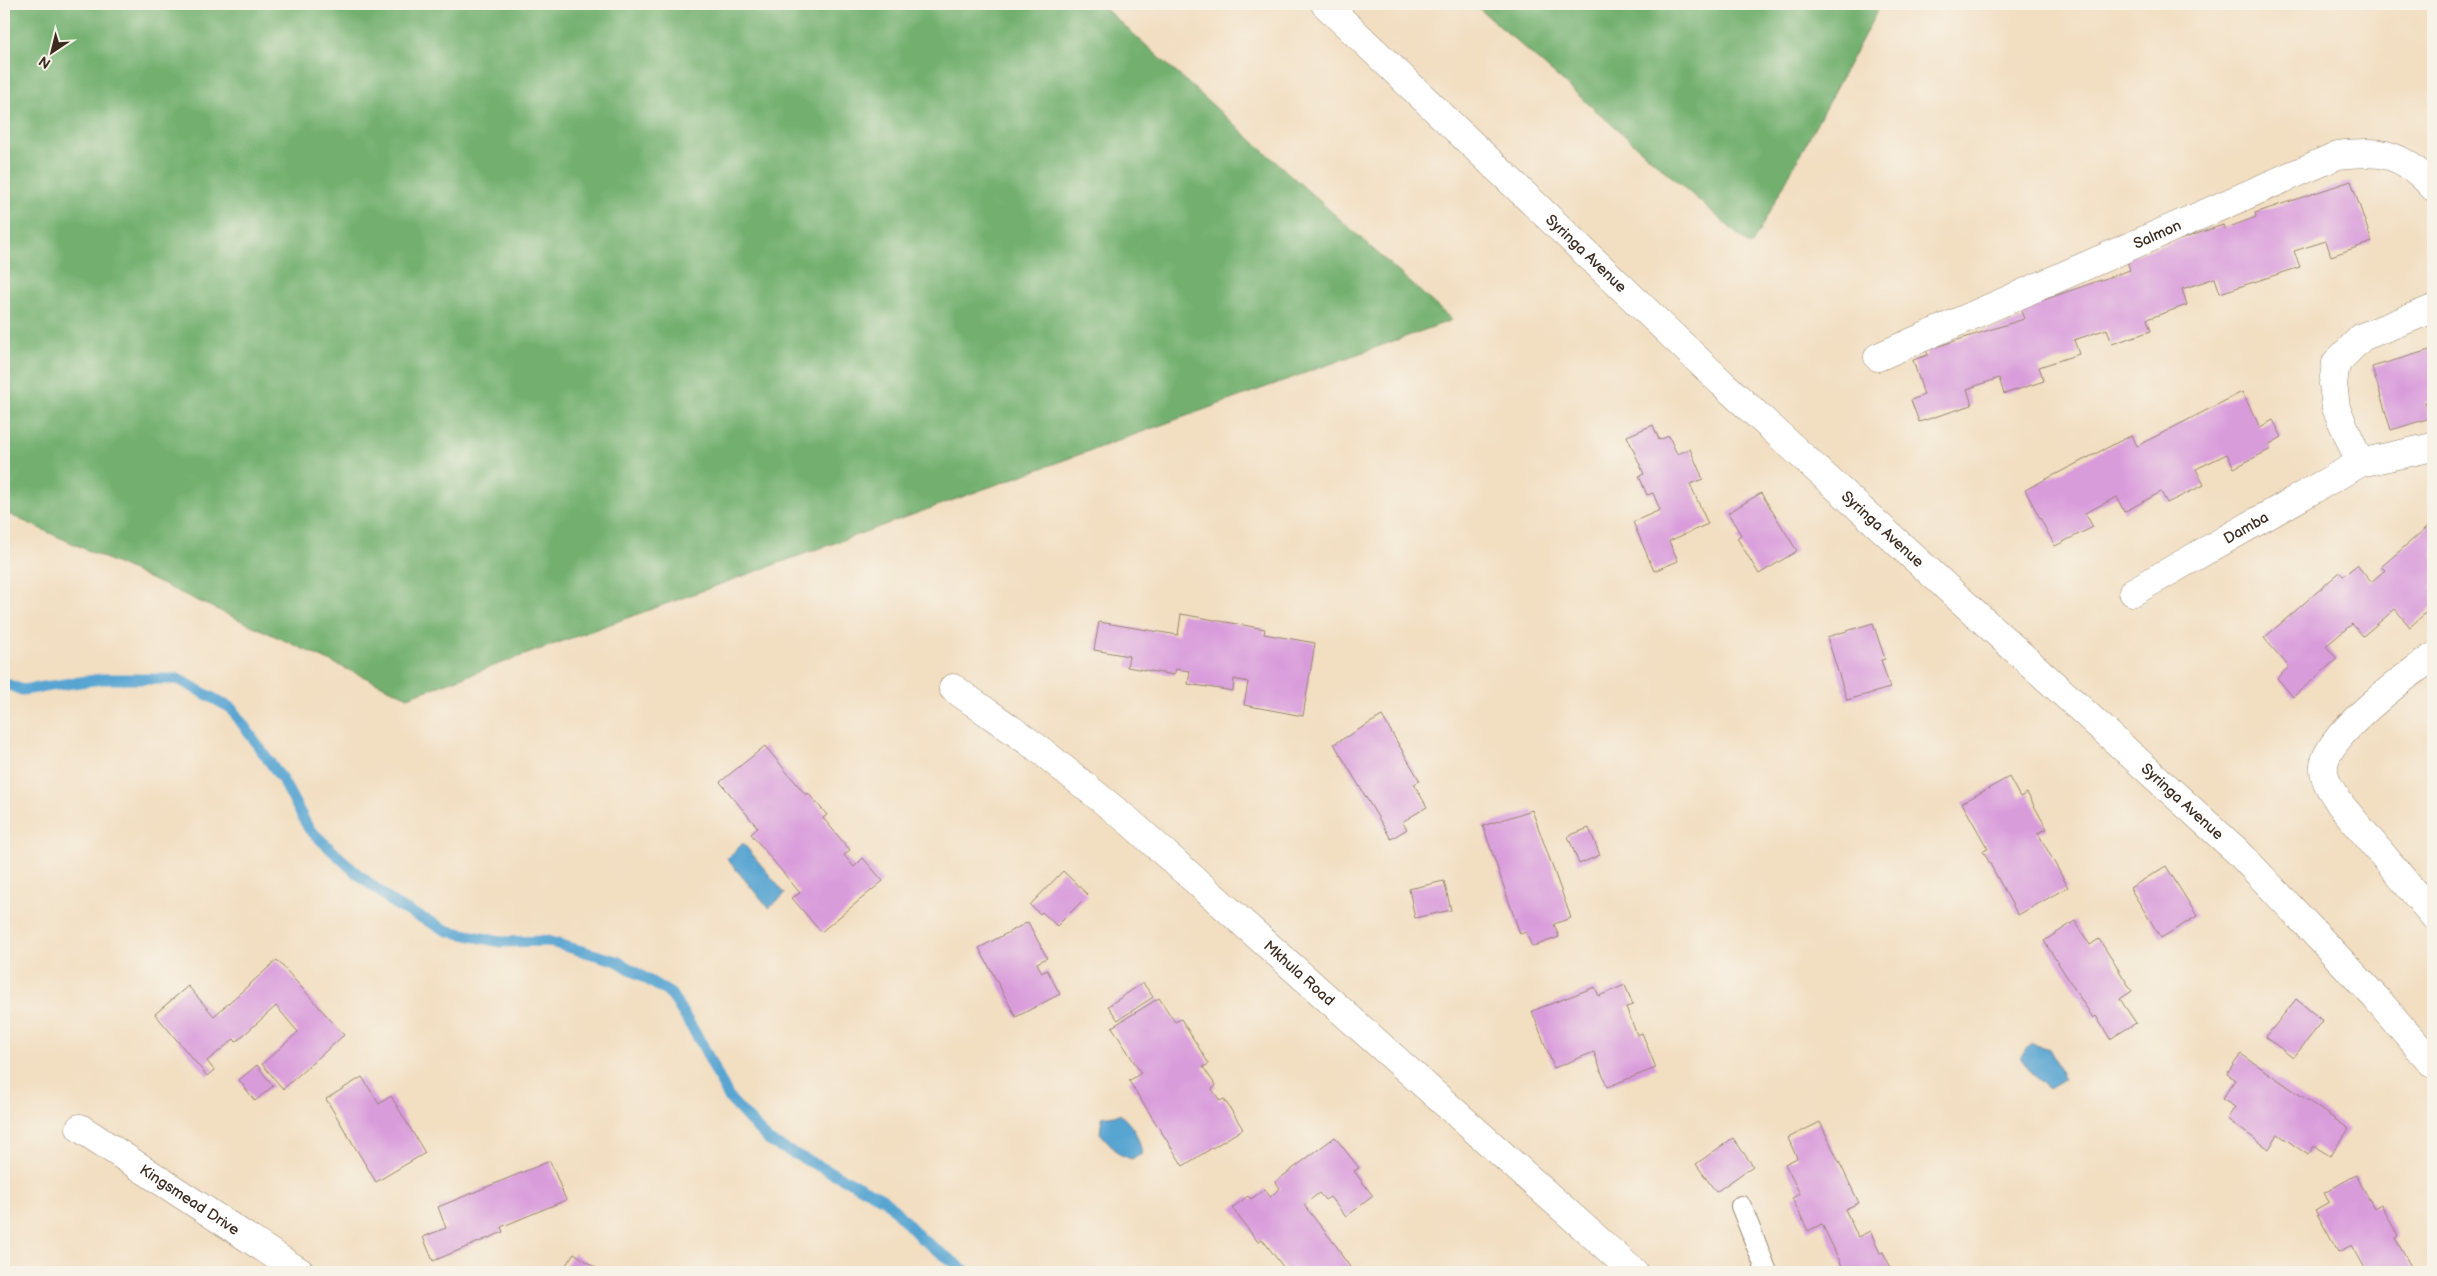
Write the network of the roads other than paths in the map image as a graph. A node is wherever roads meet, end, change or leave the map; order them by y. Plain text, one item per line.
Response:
1 (1324, 4) edge
2 (2433, 187) edge
3 (2433, 309) edge
4 (1878, 357) dead end
5 (2433, 447) edge
6 (2360, 463) junction
7 (2133, 592) dead end
8 (2433, 656) edge
9 (953, 688) dead end
10 (2433, 915) edge
11 (2433, 1064) edge
12 (80, 1128) dead end
13 (1741, 1206) dead end
14 (300, 1272) edge
15 (1634, 1272) edge
16 (1767, 1272) edge

1 - 11 street, Syringa Avenue
2 - 4 street, Salmon
3 - 6 street
5 - 6 street, Damba
6 - 7 street, Damba
8 - 10 street
9 - 15 street, Mkhula Road
12 - 14 street, Kingsmead Drive
13 - 16 lane

